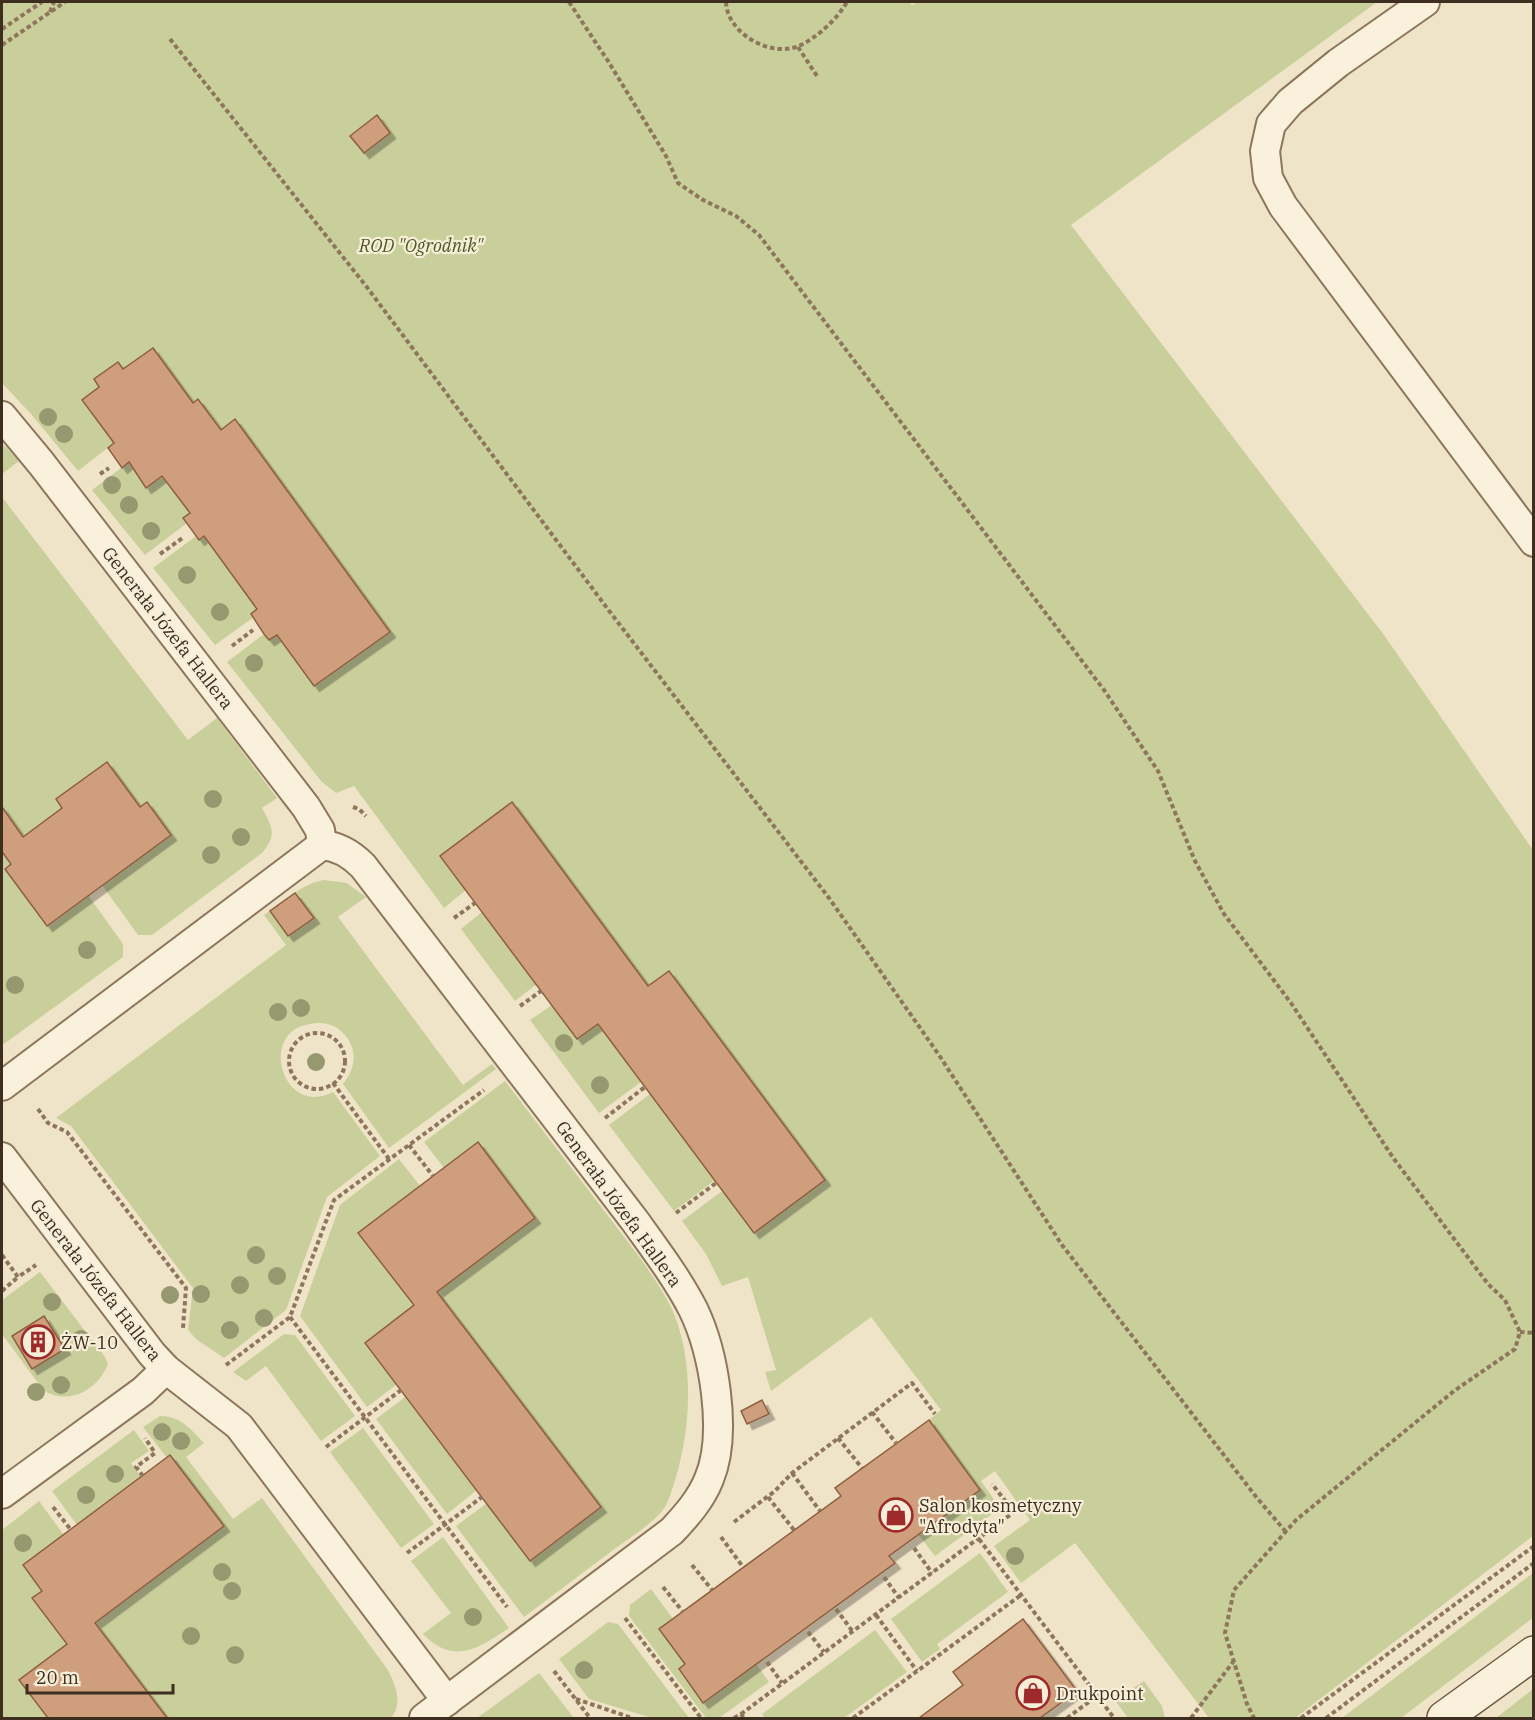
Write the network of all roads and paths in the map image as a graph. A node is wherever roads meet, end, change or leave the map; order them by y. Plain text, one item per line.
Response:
1 (42, 2) edge
2 (54, 2) edge
3 (65, 2) edge
4 (569, 2) edge
5 (726, 2) edge
6 (847, 2) edge
7 (1425, 2) edge
8 (50, 12) junction
9 (2, 29) edge
10 (170, 39) dead end
11 (2, 45) edge
12 (798, 47) junction
13 (817, 76) dead end
14 (2, 416) edge
15 (184, 537) dead end
16 (1533, 542) edge
17 (152, 560) dead end
18 (322, 845) junction
19 (475, 903) dead end
20 (448, 922) dead end
21 (541, 991) dead end
22 (514, 1010) dead end
23 (517, 1066) junction
24 (8, 1082) edge
25 (333, 1083) junction
26 (645, 1087) dead end
27 (598, 1122) dead end
28 (409, 1145) junction
29 (2, 1157) edge
30 (389, 1159) junction
31 (432, 1176) dead end
32 (716, 1183) dead end
33 (671, 1217) dead end
34 (18, 1277) dead end
35 (2, 1290) edge
36 (290, 1317) junction
37 (1520, 1332) junction
38 (182, 1333) dead end
39 (1533, 1333) edge
40 (218, 1363) dead end
41 (166, 1369) junction
42 (400, 1390) dead end
43 (872, 1412) junction
44 (935, 1414) dead end
45 (365, 1417) junction
46 (838, 1438) junction
47 (147, 1441) dead end
48 (896, 1443) dead end
49 (326, 1446) dead end
50 (862, 1468) dead end
51 (792, 1473) junction
52 (143, 1476) dead end
53 (992, 1484) dead end
54 (2, 1494) edge
55 (482, 1497) dead end
56 (768, 1497) junction
57 (46, 1500) dead end
58 (820, 1511) dead end
59 (445, 1524) junction
60 (727, 1527) dead end
61 (71, 1530) dead end
62 (794, 1530) dead end
63 (1286, 1532) junction
64 (718, 1533) dead end
65 (979, 1539) junction
66 (1533, 1546) edge
67 (914, 1548) dead end
68 (407, 1553) dead end
69 (686, 1557) dead end
70 (1533, 1563) edge
71 (743, 1568) dead end
72 (932, 1573) junction
73 (884, 1577) dead end
74 (656, 1579) dead end
75 (712, 1590) dead end
76 (1021, 1594) junction
77 (899, 1598) junction
78 (836, 1609) dead end
79 (683, 1612) dead end
80 (876, 1614) junction
81 (624, 1616) dead end
82 (808, 1632) dead end
83 (853, 1632) junction
84 (530, 1638) junction
85 (824, 1652) junction
86 (1533, 1653) edge
87 (767, 1662) dead end
88 (1233, 1662) junction
89 (917, 1671) junction
90 (782, 1683) junction
91 (1098, 1696) junction
92 (575, 1699) junction
93 (447, 1701) junction
94 (741, 1714) junction
95 (424, 1719) edge
96 (590, 1719) edge
97 (632, 1719) edge
98 (700, 1719) edge
99 (734, 1719) edge
100 (744, 1719) edge
101 (853, 1719) edge
102 (1067, 1719) edge
103 (1114, 1719) edge
104 (1191, 1719) edge
105 (1254, 1719) edge
106 (1301, 1719) edge
107 (1326, 1719) edge
108 (1444, 1719) edge

1 - 9 path
2 - 8 path
3 - 8 path
4 - 37 path
5 - 12 path
6 - 12 path
7 - 16 lane
8 - 11 path
10 - 63 path
12 - 13 path
14 - 18 lane, Generała Józefa Hallera
15 - 17 path
18 - 23 lane, Generała Józefa Hallera
18 - 24 lane
19 - 20 path
21 - 22 path
23 - 28 path
23 - 84 lane, Generała Józefa Hallera
24 - 38 path
25 - 25 path
25 - 30 path
26 - 27 path
28 - 30 path
28 - 31 path
29 - 41 lane, Generała Józefa Hallera
30 - 36 path
32 - 33 path
34 - 35 path
36 - 40 path
36 - 45 path
37 - 39 path
37 - 63 path
41 - 54 lane
41 - 93 lane, Generała Józefa Hallera
42 - 45 path
43 - 44 path
43 - 46 path
43 - 48 path
45 - 49 path
45 - 59 path
46 - 50 path
46 - 51 path
47 - 52 path
51 - 56 path
51 - 58 path
53 - 65 path
55 - 59 path
56 - 60 path
56 - 62 path
57 - 61 path
59 - 68 path
59 - 84 path
63 - 88 path
64 - 71 path
65 - 72 path
65 - 76 path
66 - 106 path
67 - 72 path
69 - 75 path
70 - 107 path
72 - 77 path
73 - 77 path
74 - 79 path
76 - 89 path
76 - 91 path
77 - 80 path
78 - 83 path
80 - 83 path
80 - 89 path
81 - 98 path
82 - 85 path
83 - 85 path
84 - 92 path
84 - 93 lane, Generała Józefa Hallera
85 - 90 path
86 - 108 street
87 - 90 path
88 - 104 path
88 - 105 path
89 - 101 path
90 - 94 path
91 - 102 path
91 - 103 path
92 - 96 path
92 - 97 path
93 - 95 lane, Generała Józefa Hallera
94 - 99 path
94 - 100 path

